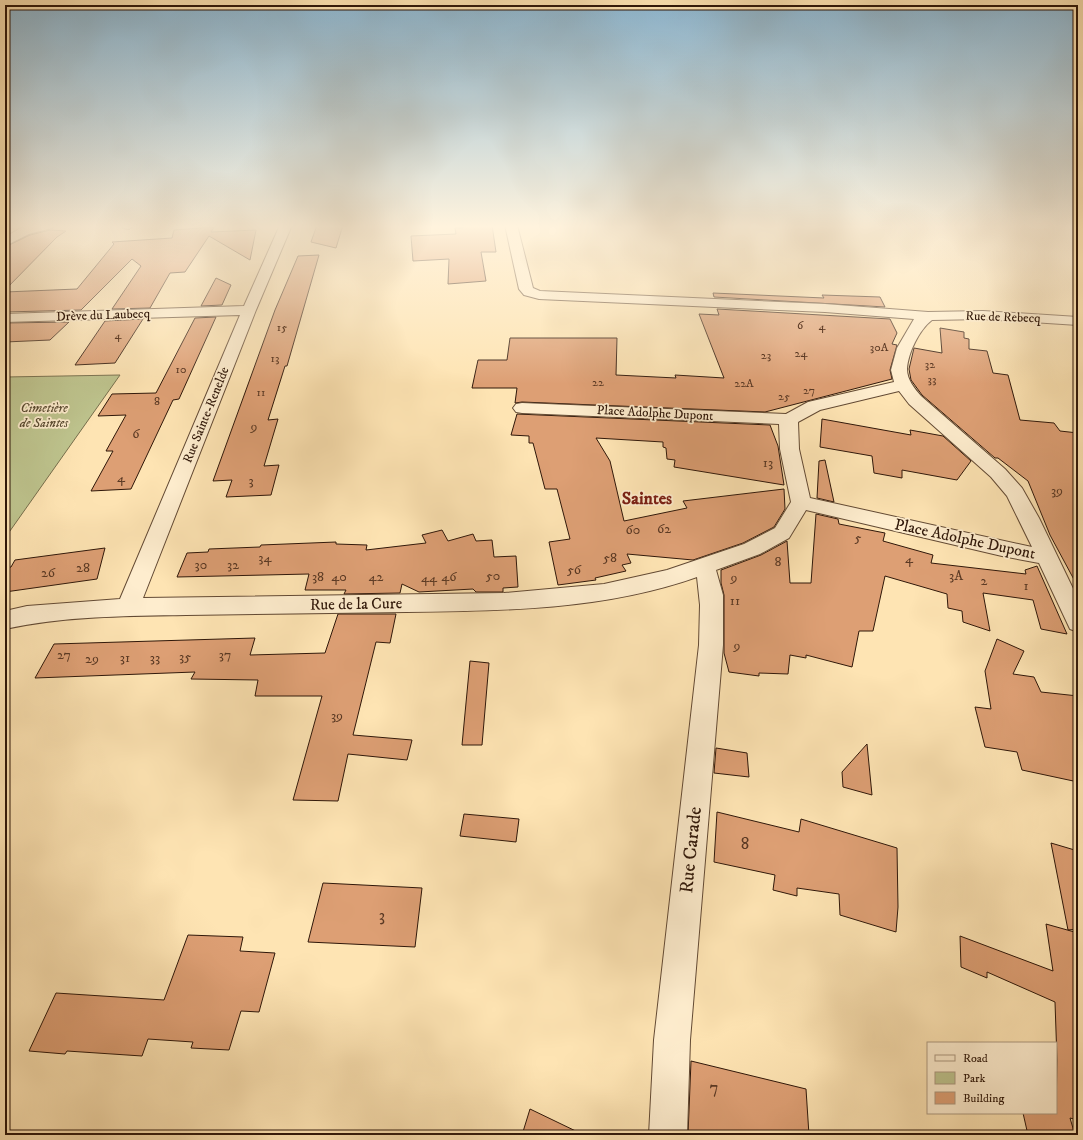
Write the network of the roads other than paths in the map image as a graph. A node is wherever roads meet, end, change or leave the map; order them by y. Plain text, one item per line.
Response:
1 (262, 278) edge
2 (523, 278) edge
3 (248, 310) junction
4 (928, 316) junction
5 (5, 318) edge
6 (1078, 321) edge
7 (903, 385) junction
8 (522, 408) dead end
9 (789, 419) junction
10 (802, 502) junction
11 (1047, 557) junction
12 (703, 566) junction
13 (1071, 591) edge
14 (128, 607) junction
15 (5, 620) edge
16 (1078, 623) edge
17 (669, 1121) edge

1 - 3 street, Rue Sainte-Renelde
2 - 4 street, Rue de Rebecq
3 - 5 street, Drève du Laubecq
3 - 14 street, Rue Sainte-Renelde
4 - 6 street, Rue de Rebecq
4 - 7 street
7 - 9 street, Place Adolphe Dupont
7 - 11 street, Place Adolphe Dupont
8 - 9 street, Place Adolphe Dupont
9 - 10 street
10 - 11 street, Place Adolphe Dupont
10 - 12 street
11 - 13 street
12 - 14 street, Rue de la Cure
12 - 17 street, Rue Carade
13 - 16 street
14 - 15 street, Rue de la Cure

